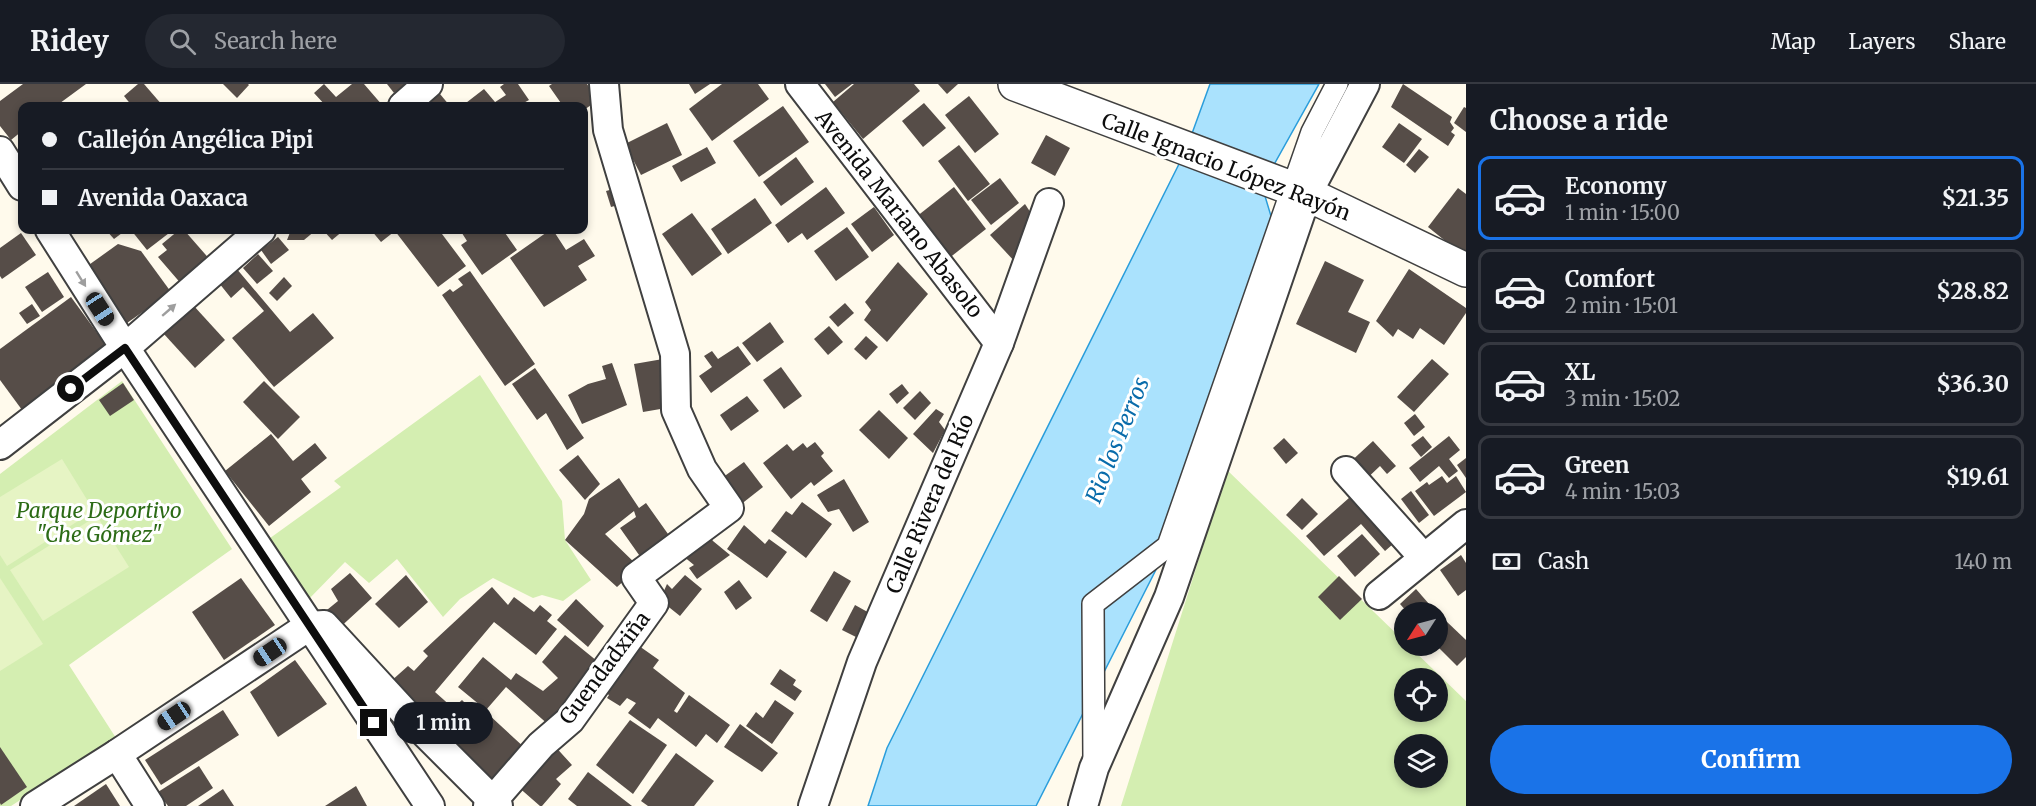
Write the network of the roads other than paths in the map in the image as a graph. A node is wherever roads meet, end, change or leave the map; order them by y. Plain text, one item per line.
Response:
1 (429, 84) edge
2 (604, 84) edge
3 (800, 84) edge
4 (1337, 84) edge
5 (1365, 84) edge
6 (1026, 86) edge
7 (408, 102) edge
8 (0, 151) edge
9 (18, 180) edge
10 (1296, 191) junction
11 (1049, 202) dead end
12 (53, 234) edge
13 (256, 234) edge
14 (1466, 270) edge
15 (999, 343) junction
16 (125, 348) junction
17 (0, 444) edge
18 (1346, 471) dead end
19 (1466, 524) edge
20 (1424, 558) junction
21 (1379, 595) dead end
22 (309, 626) junction
23 (117, 754) junction
24 (1094, 768) junction
25 (424, 804) edge
26 (493, 804) edge
27 (35, 806) edge
28 (150, 806) edge
29 (813, 806) edge
30 (1076, 806) edge
31 (1083, 806) edge

1 - 7 street
2 - 26 street, Guendadxiña
3 - 15 street, Avenida Mariano Abasolo
4 - 10 street
5 - 10 street
6 - 10 street, Calle Ignacio López Rayón
8 - 9 street
10 - 14 street, Calle Ignacio López Rayón
10 - 24 street
10 - 24 street
11 - 15 street, Calle Rivera del Río
12 -> 16 street
16 -> 13 street
15 - 29 street, Calle Rivera del Río
16 - 17 street
16 - 22 street
18 - 20 street
19 - 20 street
20 - 21 street
22 - 23 street
22 - 25 street
22 - 26 street
23 - 27 street
23 - 28 street
24 - 30 street
24 - 31 street

